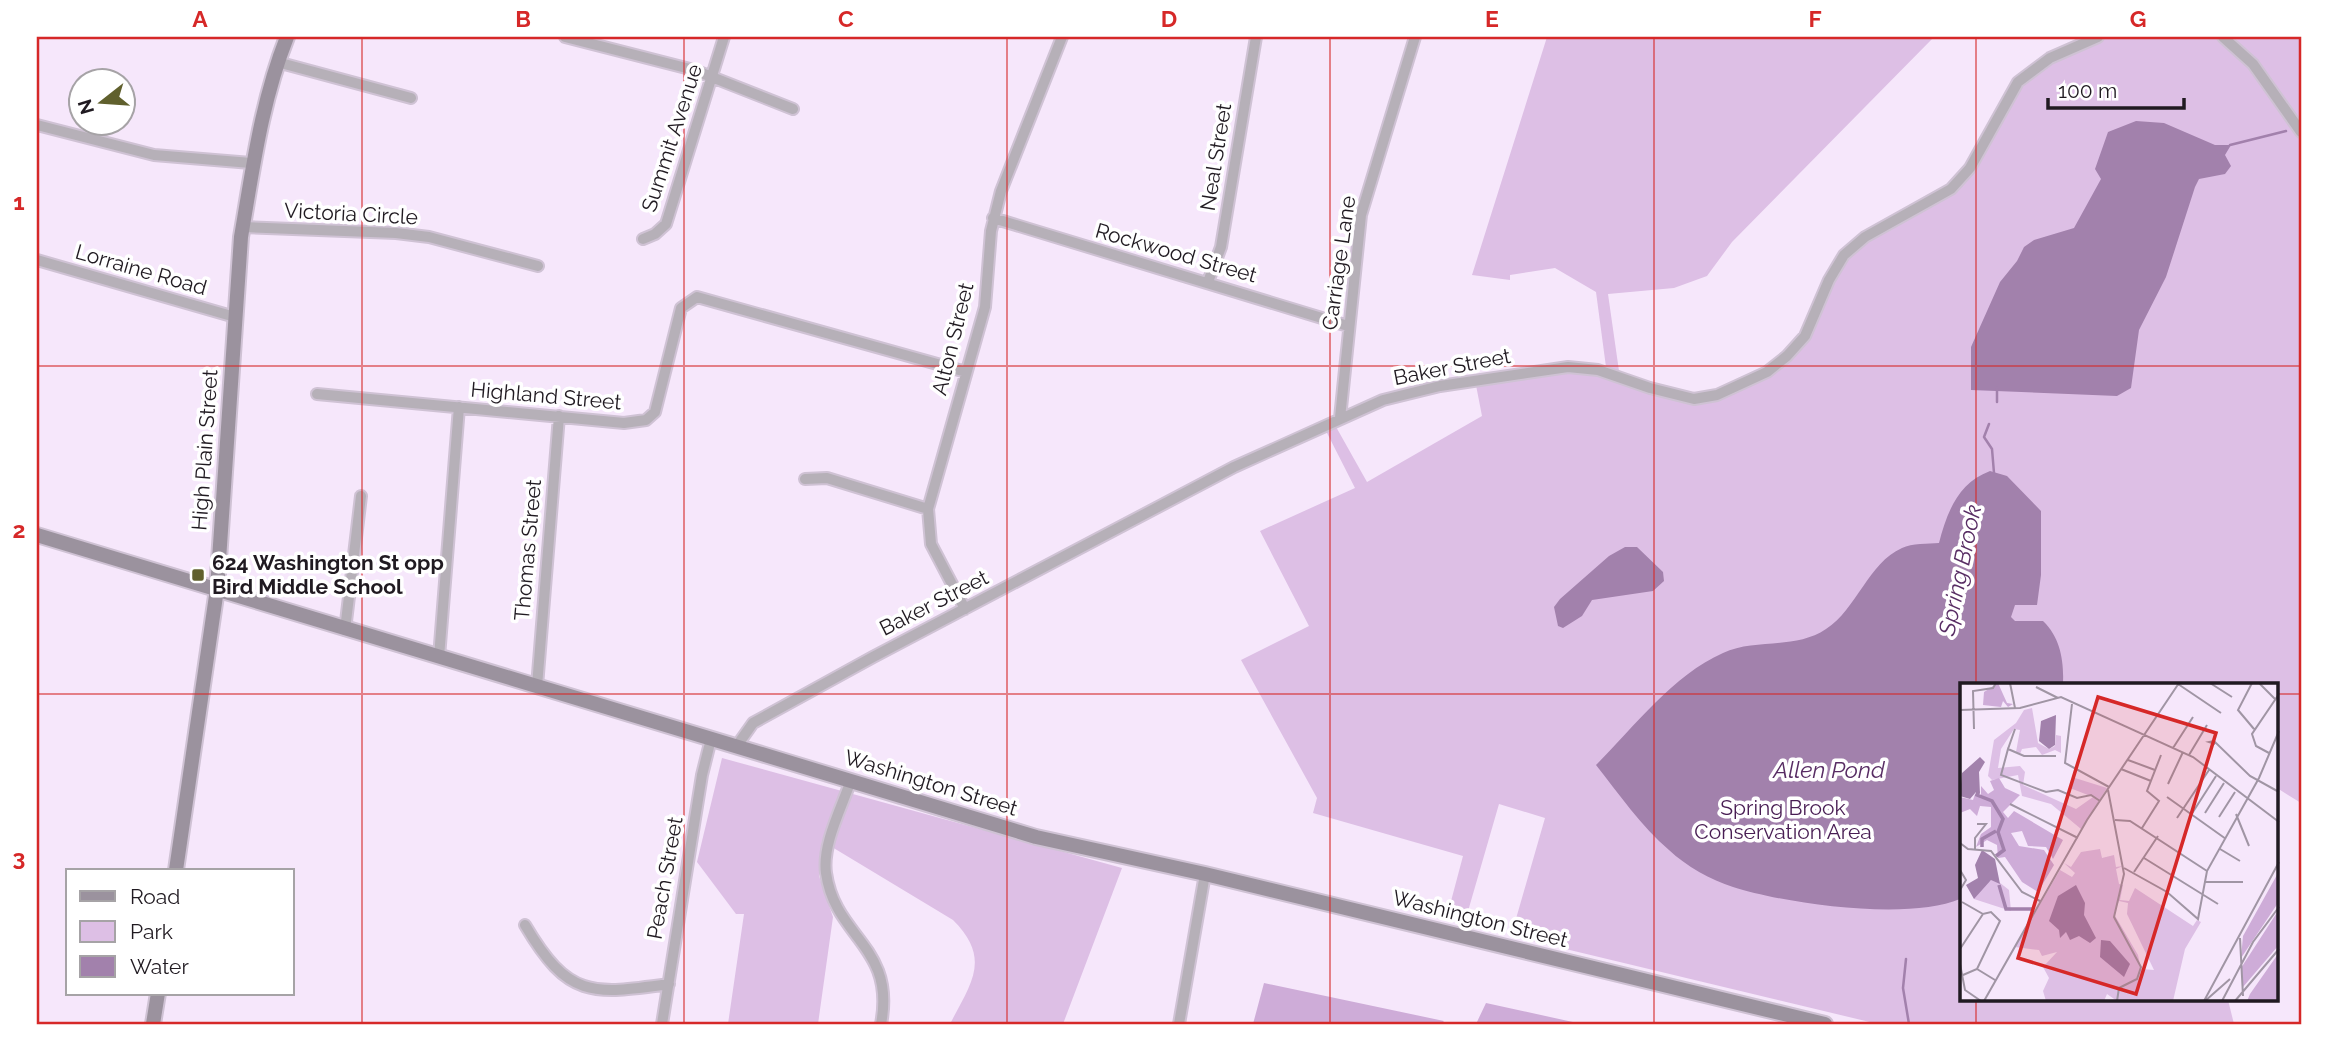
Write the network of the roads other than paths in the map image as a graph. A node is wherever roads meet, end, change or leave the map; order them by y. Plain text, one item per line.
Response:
1 (287, 37) edge
2 (565, 37) edge
3 (724, 37) edge
4 (1062, 37) edge
5 (1256, 37) edge
6 (1415, 37) edge
7 (2098, 37) edge
8 (2223, 37) edge
9 (277, 62) junction
10 (712, 77) junction
11 (411, 98) dead end
12 (793, 108) dead end
13 (37, 125) edge
14 (2301, 132) edge
15 (251, 163) junction
16 (993, 219) junction
17 (242, 227) junction
18 (643, 239) dead end
19 (37, 260) edge
20 (538, 266) dead end
21 (1208, 282) junction
22 (235, 317) junction
23 (1348, 326) junction
24 (966, 372) junction
25 (317, 394) dead end
26 (459, 407) junction
27 (559, 416) junction
28 (1340, 418) junction
29 (805, 479) dead end
30 (361, 496) dead end
31 (928, 509) junction
32 (37, 535) edge
33 (217, 589) junction
34 (965, 609) junction
35 (345, 630) junction
36 (439, 657) junction
37 (537, 686) junction
38 (711, 739) junction
39 (736, 747) junction
40 (851, 780) junction
41 (176, 869) edge
42 (1205, 874) junction
43 (525, 925) dead end
44 (669, 984) junction
45 (158, 995) edge
46 (153, 1024) edge
47 (662, 1024) edge
48 (881, 1024) edge
49 (1179, 1024) edge
50 (1825, 1024) edge

1 - 9 main road, High Plain Street
2 - 10 street
3 - 10 street, Summit Avenue
4 - 16 street, Alton Street
5 - 21 street, Neal Street
6 - 23 street, Carriage Lane
7 - 28 street, Baker Street
8 - 14 street
9 - 11 street
9 - 15 main road, High Plain Street
10 - 12 street
10 - 18 street, Summit Avenue
13 - 15 street
15 - 17 main road, High Plain Street
16 - 21 street, Rockwood Street
16 - 24 street, Alton Street
17 - 20 street, Victoria Circle
17 - 22 main road, High Plain Street
19 - 22 street, Lorraine Road
21 - 23 street, Rockwood Street
22 - 33 main road, High Plain Street
23 - 28 street, Carriage Lane
24 - 27 street, Highland Street
24 - 31 street, Alton Street
25 - 26 street, Highland Street
26 - 27 street, Highland Street
26 - 36 street
27 - 37 street, Thomas Street
28 - 34 street, Baker Street
29 - 31 street
30 - 35 street
31 - 34 street, Alton Street
32 - 33 main road, Washington Street
33 - 35 main road, Washington Street
33 - 41 main road, High Plain Street
34 - 39 street, Baker Street
35 - 36 main road, Washington Street
36 - 37 main road, Washington Street
37 - 38 main road, Washington Street
38 - 39 main road, Washington Street
38 - 44 street, Peach Street
39 - 40 main road, Washington Street
40 - 42 main road, Washington Street
40 - 48 street
42 - 49 street
42 - 50 main road, Washington Street
43 - 44 street
44 - 47 street, Peach Street
45 - 46 main road

